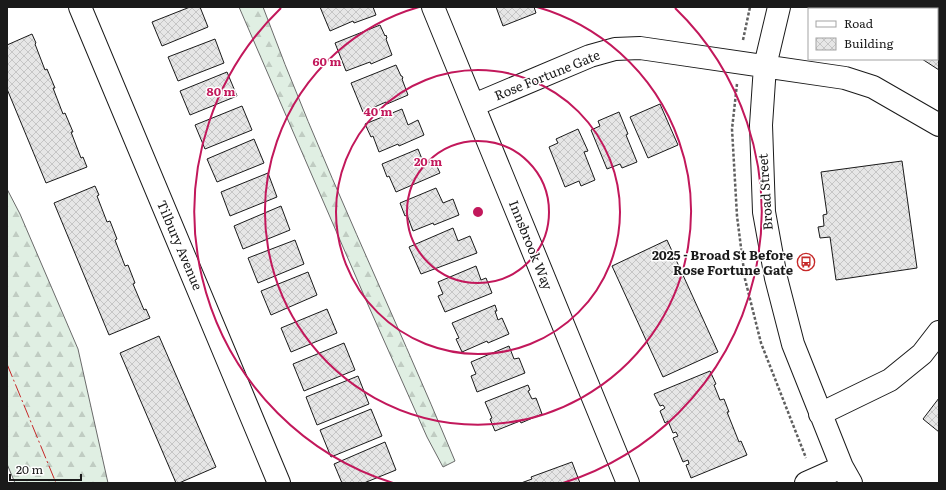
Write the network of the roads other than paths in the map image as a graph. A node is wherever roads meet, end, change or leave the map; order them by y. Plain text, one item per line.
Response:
1 (80, 7) edge
2 (433, 7) edge
3 (779, 7) edge
4 (765, 66) junction
5 (474, 105) junction
6 (939, 125) edge
7 (939, 332) edge
8 (820, 414) junction
9 (846, 475) edge
10 (279, 483) edge
11 (628, 483) edge
12 (806, 483) edge

1 - 10 street, Tilbury Avenue
2 - 5 street, Innsbrook Way
3 - 4 street, Broad Street
4 - 5 street, Rose Fortune Gate
4 - 6 street, Rose Fortune Gate
4 - 8 street, Broad Street
5 - 11 street, Innsbrook Way
7 - 8 street
8 - 9 street, Broad Street
9 - 12 street

